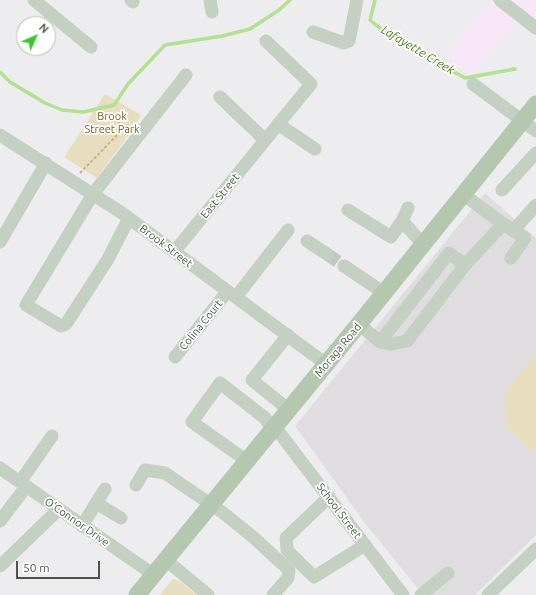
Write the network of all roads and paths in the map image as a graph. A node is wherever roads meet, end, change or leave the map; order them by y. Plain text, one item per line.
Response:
1 (34, 0) edge
2 (357, 0) edge
3 (500, 0) edge
4 (536, 28) edge
5 (313, 32) dead end
6 (266, 41) dead end
7 (91, 47) dead end
8 (186, 75) dead end
9 (473, 84) dead end
10 (220, 97) dead end
11 (536, 104) edge
12 (115, 118) dead end
13 (523, 120) junction
14 (278, 124) junction
15 (536, 131) edge
16 (0, 135) edge
17 (265, 140) junction
18 (315, 149) dead end
19 (536, 153) edge
20 (46, 162) junction
21 (73, 180) junction
22 (502, 190) dead end
23 (93, 194) junction
24 (463, 194) junction
25 (536, 205) edge
26 (408, 208) dead end
27 (348, 210) dead end
28 (129, 218) junction
29 (402, 221) junction
30 (508, 227) junction
31 (288, 230) dead end
32 (307, 241) dead end
33 (0, 242) edge
34 (423, 244) junction
35 (174, 252) junction
36 (327, 254) tunnel mouth
37 (511, 258) dead end
38 (465, 265) junction
39 (344, 266) tunnel mouth
40 (384, 293) junction
41 (232, 295) junction
42 (360, 324) junction
43 (288, 336) junction
44 (380, 342) junction
45 (175, 357) dead end
46 (326, 364) junction
47 (289, 410) junction
48 (274, 429) junction
49 (52, 436) dead end
50 (248, 461) junction
51 (0, 468) edge
52 (23, 484) junction
53 (136, 485) dead end
54 (105, 489) dead end
55 (329, 497) junction
56 (96, 503) junction
57 (212, 504) junction
58 (58, 510) junction
59 (121, 518) dead end
60 (0, 521) edge
61 (82, 526) junction
62 (365, 545) junction
63 (536, 549) edge
64 (166, 560) junction
65 (0, 566) edge
66 (448, 573) dead end
67 (154, 575) junction
68 (137, 595) edge
69 (208, 595) edge
70 (273, 595) edge
71 (403, 595) edge
72 (421, 595) edge
73 (488, 595) edge

1 - 7 street
2 - 5 street
3 - 4 street
6 - 14 street, East Street
8 - 23 street
9 - 13 street
10 - 17 street
11 - 13 main road, Moraga Road
12 - 21 path
13 - 15 street
13 - 24 main road, Moraga Road
14 - 17 street, East Street
14 - 18 street
16 - 20 street, Brook Street
17 - 35 street, East Street
19 - 22 street
20 - 21 street, Brook Street
20 - 33 street
21 - 23 street, Brook Street
23 - 28 street, Brook Street
23 - 28 street
24 - 30 street
24 - 34 main road, Moraga Road
25 - 30 street
26 - 29 street
27 - 29 street
28 - 35 street, Brook Street
29 - 34 street
30 - 37 street
30 - 38 street
31 - 41 street, Colina Court
32 - 36 street
34 - 40 main road, Moraga Road
35 - 41 street, Brook Street
38 - 44 street
38 - 44 street
39 - 40 street
40 - 42 main road, Moraga Road
41 - 43 street, Brook Street
41 - 45 street, Colina Court
42 - 44 street
42 - 46 main road, Moraga Road
43 - 46 street, Brook Street
43 - 47 street
46 - 47 main road, Moraga Road
47 - 48 main road, Moraga Road
48 - 50 main road, Moraga Road
48 - 50 street, School Street
48 - 55 street, School Street
49 - 52 street
50 - 57 main road, Moraga Road
51 - 52 street, O'Connor Drive
52 - 58 street, O'Connor Drive
52 - 60 street
53 - 57 street
54 - 56 street
55 - 62 street, School Street
55 - 62 street
56 - 59 street
56 - 61 street
57 - 64 main road, Moraga Road
57 - 70 street
58 - 61 street, O'Connor Drive
58 - 65 street
61 - 67 street, O'Connor Drive
62 - 71 street, School Street
63 - 73 street
64 - 67 main road, Moraga Road
64 - 69 street
66 - 72 street
67 - 68 main road, Moraga Road

